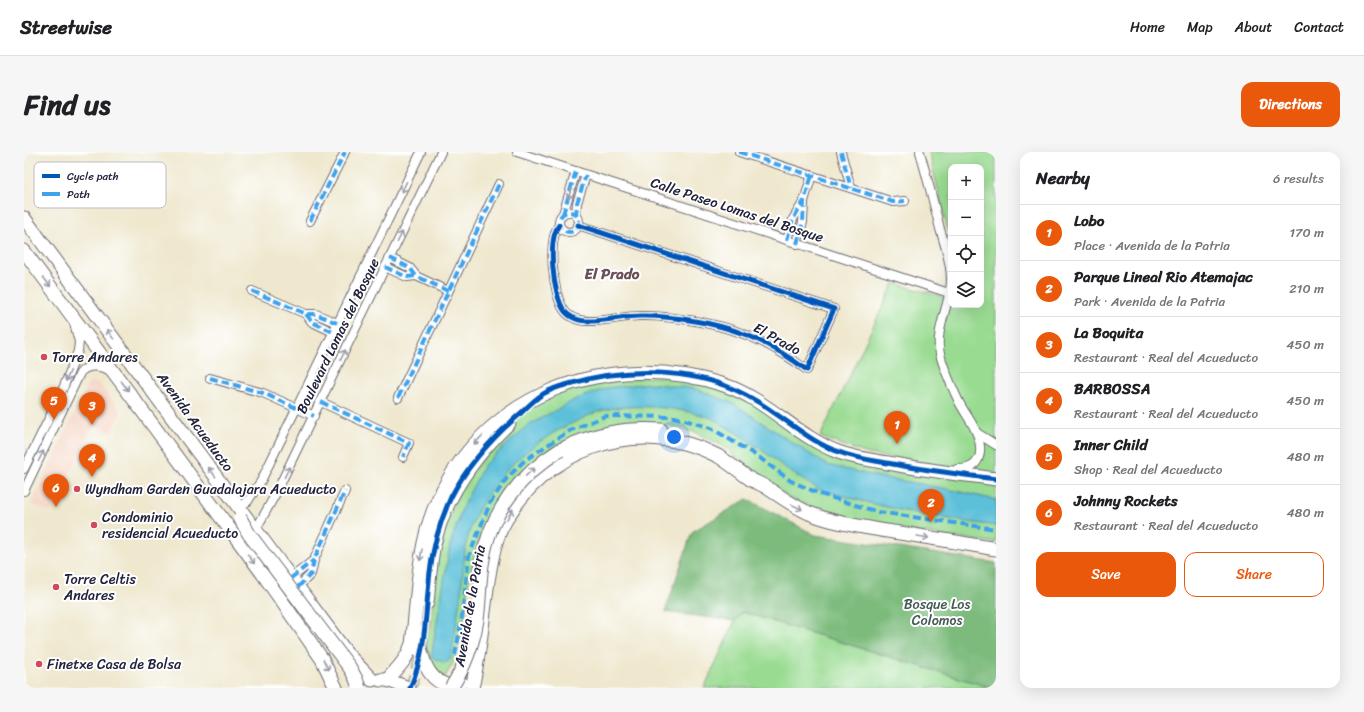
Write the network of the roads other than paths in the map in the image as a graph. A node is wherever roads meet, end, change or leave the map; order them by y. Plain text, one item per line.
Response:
1 (345, 152) edge
2 (421, 152) edge
3 (441, 152) edge
4 (517, 152) edge
5 (739, 152) edge
6 (841, 152) edge
7 (920, 152) edge
8 (576, 171) junction
9 (586, 175) junction
10 (812, 175) junction
11 (499, 184) dead end
12 (851, 188) junction
13 (905, 200) dead end
14 (804, 201) junction
15 (563, 214) junction
16 (576, 216) junction
17 (24, 218) edge
18 (310, 221) dead end
19 (559, 225) junction
20 (578, 225) junction
21 (787, 240) junction
22 (797, 244) junction
23 (24, 251) edge
24 (390, 258) junction
25 (386, 267) junction
26 (950, 272) edge
27 (416, 276) junction
28 (252, 291) dead end
29 (448, 291) junction
30 (948, 293) edge
31 (948, 297) edge
32 (70, 312) junction
33 (306, 314) junction
34 (337, 323) junction
35 (333, 332) junction
36 (114, 372) junction
37 (210, 378) dead end
38 (544, 394) junction
39 (398, 398) dead end
40 (320, 402) junction
41 (296, 408) junction
42 (314, 416) junction
43 (977, 433) junction
44 (996, 445) edge
45 (403, 456) dead end
46 (909, 467) junction
47 (24, 469) edge
48 (996, 479) edge
49 (764, 486) junction
50 (24, 491) edge
51 (345, 491) dead end
52 (238, 510) junction
53 (255, 531) junction
54 (996, 549) edge
55 (294, 583) junction
56 (427, 603) tunnel mouth
57 (414, 625) junction
58 (482, 626) junction
59 (372, 680) junction
60 (387, 680) junction
61 (336, 688) edge
62 (358, 688) edge
63 (409, 688) edge
64 (451, 688) edge
65 (472, 688) edge

1 - 18 street
2 -> 34 street, Boulevard Lomas del Bosque
24 -> 3 street, Boulevard Lomas del Bosque
4 - 8 street, Calle Paseo Lomas del Bosque
5 - 10 street
6 - 12 street
7 - 26 street
8 - 9 street, Calle Paseo Lomas del Bosque
8 -> 15 street
9 - 16 street
9 - 21 street, Calle Paseo Lomas del Bosque
10 - 12 street
10 - 14 street
11 - 29 street
12 - 13 street
14 - 21 street
14 - 22 street
15 - 16 street
15 - 19 street
16 - 20 street
52 -> 17 main road, Avenida Acueducto
19 - 20 street
19 - 20 street, El Prado
21 - 22 street, Calle Paseo Lomas del Bosque
22 - 30 street, Calle Paseo Lomas del Bosque
23 -> 32 main road
24 - 25 street, Boulevard Lomas del Bosque
24 - 27 street
25 - 27 street
40 -> 25 street, Boulevard Lomas del Bosque
27 - 29 street
28 - 33 street
29 - 39 street
31 - 43 street
32 - 36 main road
32 -> 47 street
33 - 34 street
33 - 35 street
34 - 35 street, Boulevard Lomas del Bosque
35 - 41 street, Boulevard Lomas del Bosque
50 -> 36 street
36 -> 61 main road
37 - 41 street
38 - 46 main road
38 - 56 main road
38 -> 57 main road
40 - 42 street, Boulevard Lomas del Bosque
40 - 45 street
41 - 42 street
41 - 52 street, Boulevard Lomas del Bosque
53 -> 42 street, Boulevard Lomas del Bosque
43 - 44 street
43 - 46 street
46 - 48 main road
49 -> 54 main road, Avenida de la Patria
58 -> 49 main road, Avenida de la Patria
64 -> 49 main road, Avenida de la Patria, bridge
51 - 55 street
52 - 53 main road, Avenida Acueducto
52 - 62 main road, bridge
53 - 55 main road, Avenida Acueducto
55 - 59 main road, Avenida Acueducto
57 - 58 main road
57 - 60 main road
58 - 65 main road, Avenida de la Patria
59 - 60 main road
59 - 62 main road
60 - 63 main road

